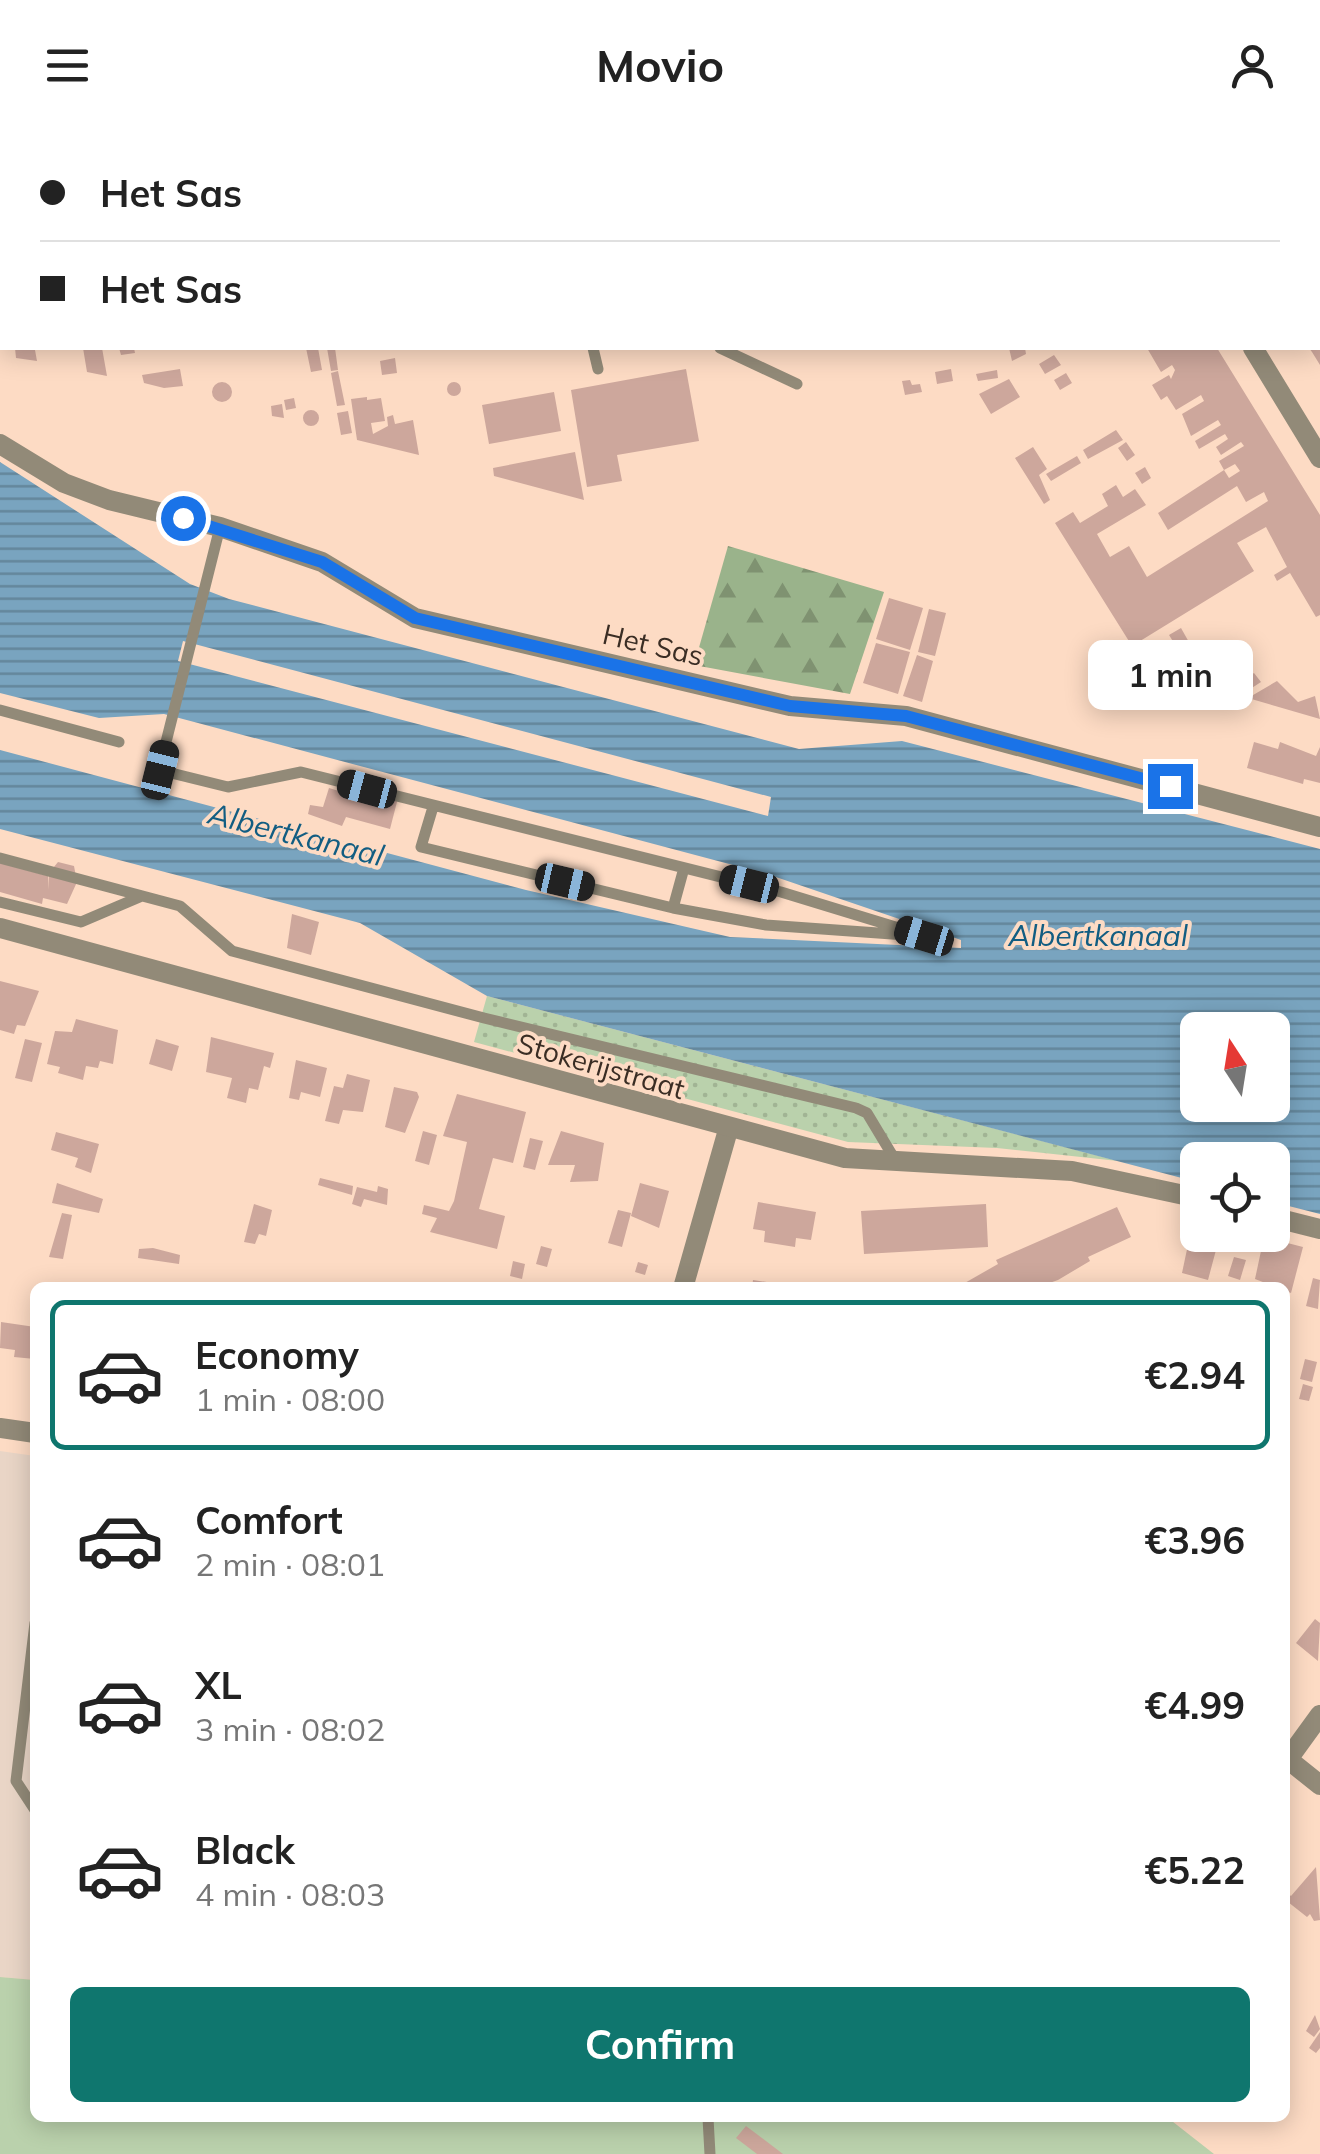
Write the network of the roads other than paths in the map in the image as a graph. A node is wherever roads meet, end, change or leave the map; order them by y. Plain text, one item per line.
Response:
1 (594, 350) edge
2 (724, 350) edge
3 (1253, 350) edge
4 (598, 369) dead end
5 (797, 384) dead end
6 (0, 444) edge
7 (1320, 458) edge
8 (220, 527) junction
9 (0, 710) edge
10 (120, 742) dead end
11 (433, 807) junction
12 (1320, 827) edge
13 (0, 858) edge
14 (684, 868) junction
15 (142, 896) junction
16 (0, 902) edge
17 (673, 908) junction
18 (0, 928) edge
19 (728, 1130) junction
20 (897, 1163) junction
21 (1180, 1194) edge
22 (1290, 1222) edge
23 (1320, 1229) edge
24 (685, 1282) edge
25 (0, 1428) edge
26 (30, 1432) edge
27 (30, 1665) edge
28 (1320, 1715) edge
29 (1290, 1753) edge
30 (1290, 1761) edge
31 (1320, 1784) edge
32 (30, 1802) edge
33 (708, 2122) edge
34 (710, 2154) edge

1 - 4 lane
2 - 5 lane
3 - 7 street
6 - 8 street, Het Sas
8 - 11 lane
8 - 12 street, Het Sas
9 - 10 lane
11 - 14 lane
11 - 17 lane
13 - 15 lane
14 - 17 lane
14 - 17 lane
15 - 16 lane
15 - 20 lane
18 - 19 street, Stokerijstraat
19 - 20 street, Stokerijstraat
19 - 24 street
20 - 21 street, Stokerijstraat
22 - 23 street
25 - 26 street
27 - 32 lane
28 - 29 street
30 - 31 street
33 - 34 lane

